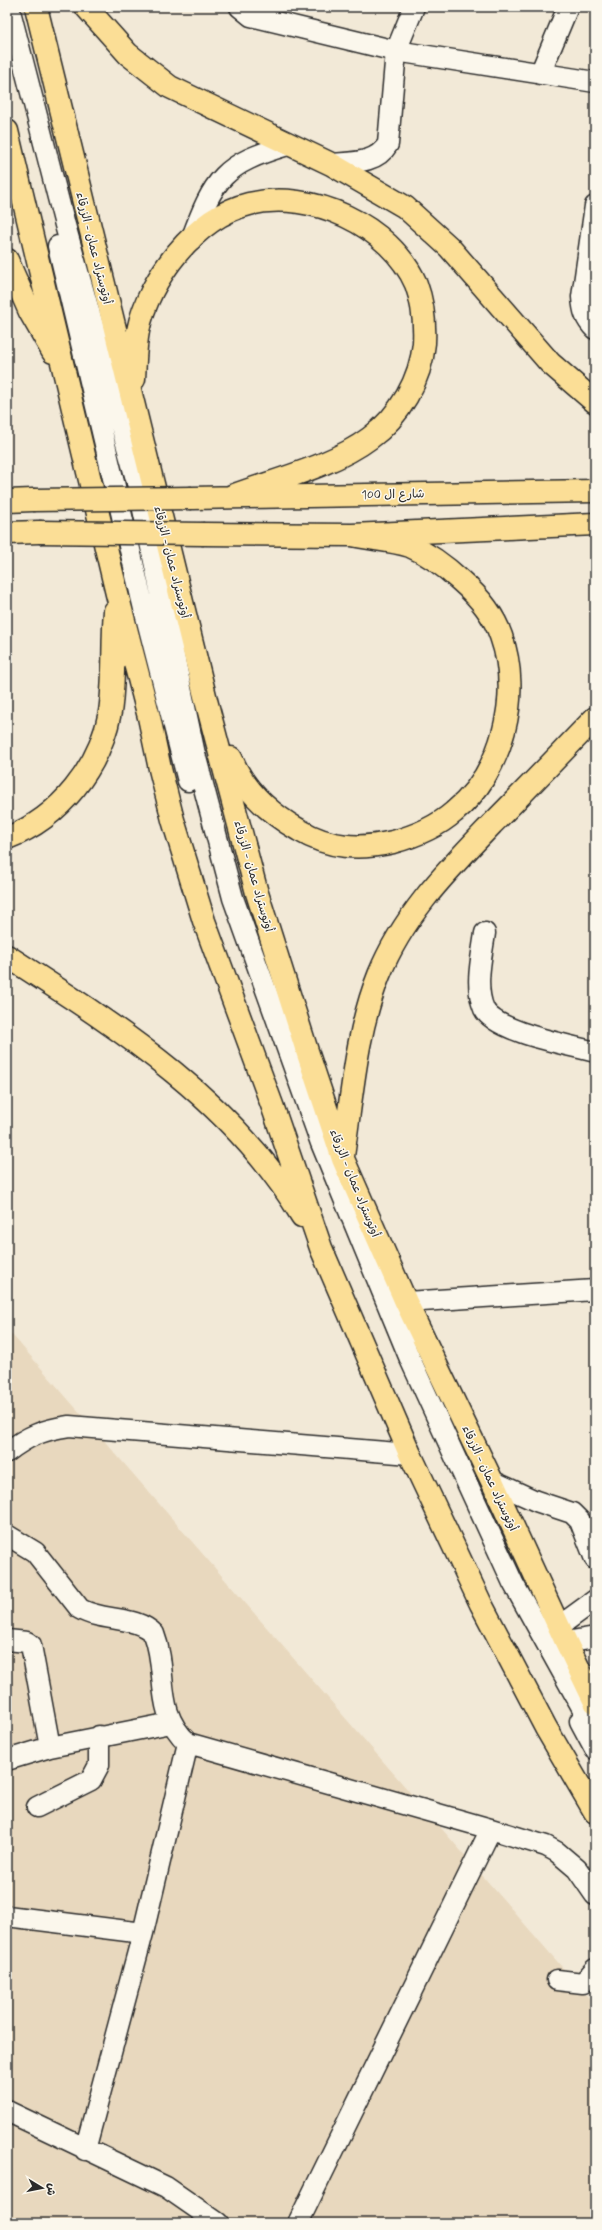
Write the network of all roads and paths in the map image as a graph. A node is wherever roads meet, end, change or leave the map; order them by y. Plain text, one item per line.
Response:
1 (9, 7) edge
2 (36, 7) edge
3 (86, 7) edge
4 (240, 7) edge
5 (414, 7) edge
6 (568, 7) edge
7 (7, 34) edge
8 (396, 51) junction
9 (540, 74) junction
10 (595, 82) edge
11 (7, 131) edge
12 (288, 145) junction
13 (332, 164) junction
14 (595, 206) edge
15 (191, 240) junction
16 (7, 260) edge
17 (595, 329) edge
18 (63, 367) junction
19 (595, 402) edge
20 (133, 407) junction
21 (595, 491) edge
22 (232, 496) junction
23 (7, 501) edge
24 (595, 524) edge
25 (7, 532) edge
26 (352, 535) junction
27 (117, 594) junction
28 (207, 704) junction
29 (595, 718) edge
30 (7, 838) edge
31 (485, 933) dead end
32 (7, 956) edge
33 (595, 1052) edge
34 (343, 1159) junction
35 (321, 1248) junction
36 (595, 1290) edge
37 (406, 1302) junction
38 (7, 1452) edge
39 (410, 1454) junction
40 (492, 1481) junction
41 (7, 1535) edge
42 (595, 1559) edge
43 (595, 1600) edge
44 (562, 1634) junction
45 (595, 1637) edge
46 (7, 1640) edge
47 (593, 1692) edge
48 (171, 1723) junction
49 (595, 1731) edge
50 (99, 1736) junction
51 (188, 1743) junction
52 (50, 1747) junction
53 (595, 1749) edge
54 (7, 1760) edge
55 (37, 1807) dead end
56 (595, 1812) edge
57 (491, 1829) junction
58 (595, 1895) edge
59 (7, 1916) edge
60 (142, 1933) junction
61 (595, 1969) edge
62 (557, 1980) dead end
63 (7, 2111) edge
64 (85, 2150) junction
65 (218, 2223) edge
66 (298, 2223) edge

1 - 49 street
2 - 20 highway, أوتوستراد عمان - الزرقاء
3 - 12 highway
4 - 8 street
5 - 8 street
6 - 9 street
7 - 53 street
8 - 9 street
8 - 13 street
9 - 10 street
11 - 18 highway
12 - 13 highway
12 - 15 street
13 - 19 highway
14 - 17 street
15 - 20 highway
15 - 22 highway
16 - 18 highway
18 - 27 highway
20 - 28 highway, أوتوستراد عمان - الزرقاء
21 - 22 highway, شارع ال 100
22 - 23 highway, شارع ال 100, bridge
24 - 26 highway
25 - 26 highway, bridge
26 - 28 highway
27 - 30 highway
27 - 35 highway
28 - 34 highway, أوتوستراد عمان - الزرقاء
29 - 34 highway
31 - 33 street
32 - 35 highway
34 - 37 highway, أوتوستراد عمان - الزرقاء
35 - 39 highway
36 - 37 street
37 - 40 highway, أوتوستراد عمان - الزرقاء
38 - 39 street
39 - 56 highway
40 - 42 street
40 - 44 highway, أوتوستراد عمان - الزرقاء
41 - 48 street
43 - 44 street
44 - 45 street
44 - 47 highway, أوتوستراد عمان - الزرقاء
46 - 52 street
48 - 50 street
48 - 51 street
50 - 52 street
50 - 55 street
51 - 57 street
51 - 60 street
52 - 54 street
57 - 58 street
57 - 66 street
59 - 60 street
60 - 64 street
61 - 62 street
63 - 64 street
64 - 65 street

